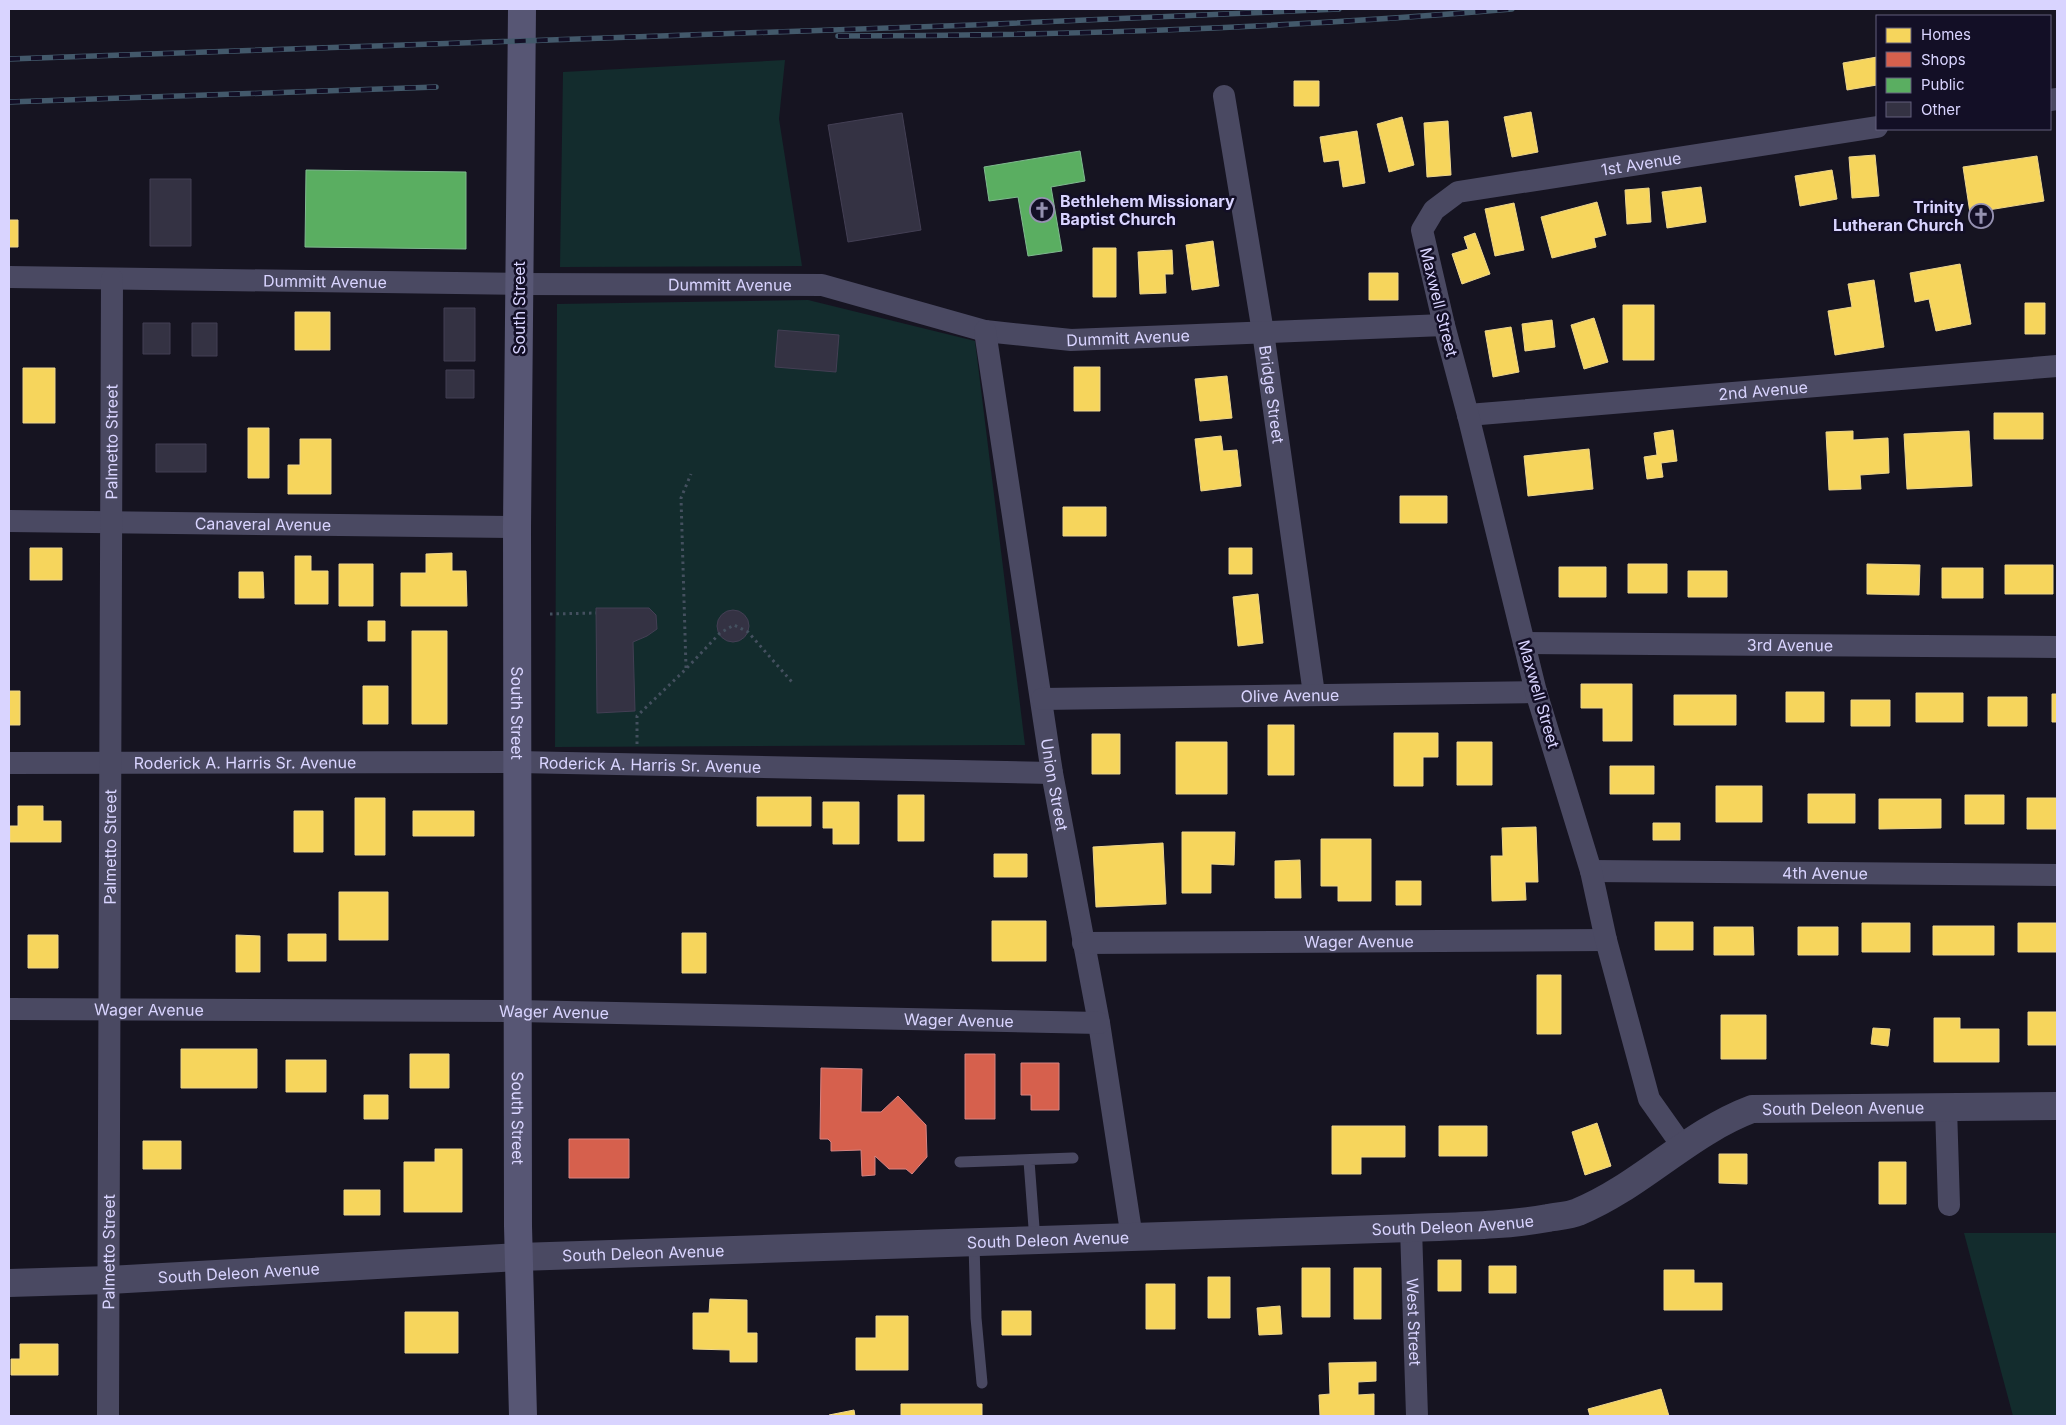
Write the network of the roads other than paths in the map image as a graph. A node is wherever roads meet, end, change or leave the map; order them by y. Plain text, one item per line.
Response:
1 (522, 9) edge
2 (1224, 96) dead end
3 (1876, 127) edge
4 (1422, 230) joint
5 (9, 277) edge
6 (112, 279) junction
7 (520, 284) junction
8 (1444, 325) junction
9 (985, 331) junction
10 (1263, 332) junction
11 (2057, 366) edge
12 (1468, 415) junction
13 (9, 521) edge
14 (113, 521) junction
15 (517, 526) junction
16 (1524, 643) junction
17 (2057, 647) edge
18 (1536, 692) junction
19 (1314, 694) junction
20 (1042, 699) junction
21 (518, 762) junction
22 (9, 763) edge
23 (109, 764) junction
24 (1052, 773) junction
25 (1591, 871) junction
26 (2057, 875) edge
27 (1606, 940) junction
28 (1083, 942) junction
29 (9, 1009) edge
30 (109, 1011) junction
31 (518, 1011) junction
32 (1099, 1023) junction
33 (2057, 1106) edge
34 (1946, 1107) junction
35 (1683, 1147) junction
36 (1073, 1158) dead end
37 (1029, 1160) junction
38 (960, 1162) dead end
39 (1949, 1205) dead end
40 (1410, 1228) junction
41 (1132, 1238) junction
42 (1035, 1241) junction
43 (974, 1243) junction
44 (518, 1257) junction
45 (109, 1280) junction
46 (9, 1283) edge
47 (982, 1383) dead end
48 (108, 1416) edge
49 (523, 1416) edge
50 (1417, 1416) edge

1 - 7 main road, South Street
2 - 10 street, Bridge Street
3 - 4 street, 1st Avenue
4 - 8 street, Maxwell Street
5 - 6 street, Dummitt Avenue
6 - 7 street, Dummitt Avenue
6 - 14 street, Palmetto Street
7 - 9 street, Dummitt Avenue
7 - 15 main road, South Street
8 - 10 street, Dummitt Avenue
8 - 12 street, Maxwell Street
9 - 10 street, Dummitt Avenue
9 - 20 street, Union Street
10 - 19 street, Bridge Street
11 - 12 street, 2nd Avenue
12 - 16 street, Maxwell Street
13 - 14 street, Canaveral Avenue
14 - 15 street, Canaveral Avenue
14 - 23 street, Palmetto Street
15 - 21 main road, South Street
16 - 17 street, 3rd Avenue
16 - 18 street, Maxwell Street
18 - 19 street, Olive Avenue
18 - 25 street, Maxwell Street
19 - 20 street, Olive Avenue
20 - 24 street, Union Street
21 - 23 street, Roderick A. Harris Sr. Avenue
21 - 24 street, Roderick A. Harris Sr. Avenue
21 - 31 main road, South Street
22 - 23 street, Roderick A. Harris Sr. Avenue
23 - 30 street, Palmetto Street
24 - 28 street, Union Street
25 - 26 street, 4th Avenue
25 - 27 street, Maxwell Street
27 - 28 street, Wager Avenue
27 - 35 street, Maxwell Street
28 - 32 street, Union Street
29 - 30 street, Wager Avenue
30 - 31 street, Wager Avenue
30 - 45 street, Palmetto Street
31 - 32 street, Wager Avenue
31 - 44 main road, South Street
32 - 41 street, Union Street
33 - 34 street, South Deleon Avenue
34 - 35 street, South Deleon Avenue
34 - 39 street
35 - 40 street, South Deleon Avenue
36 - 37 lane
37 - 38 lane
37 - 42 lane
40 - 41 street, South Deleon Avenue
40 - 50 street, West Street
41 - 42 street, South Deleon Avenue
42 - 43 street, South Deleon Avenue
43 - 44 street, South Deleon Avenue
43 - 47 lane
44 - 45 street, South Deleon Avenue
44 - 49 main road, South Street
45 - 46 street, South Deleon Avenue
45 - 48 street, Palmetto Street

